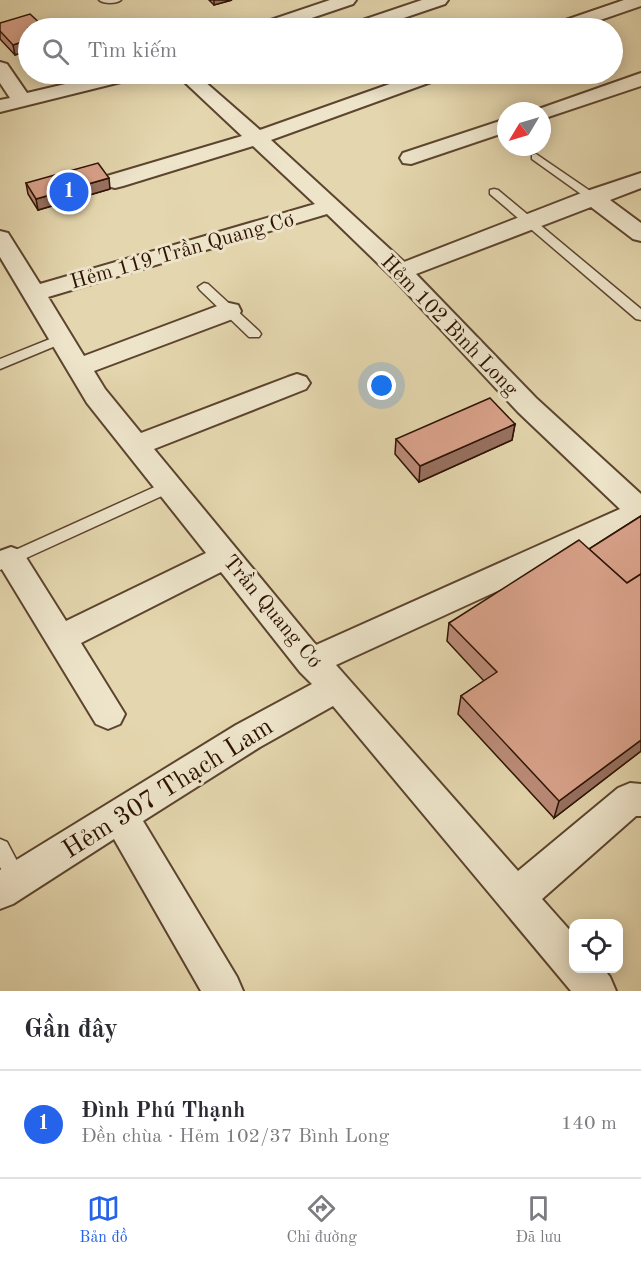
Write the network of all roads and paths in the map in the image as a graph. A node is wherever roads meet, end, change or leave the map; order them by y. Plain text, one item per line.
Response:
1 (104, 0) edge
2 (116, 0) edge
3 (347, 0) edge
4 (439, 0) edge
5 (641, 0) edge
6 (296, 18) edge
7 (387, 18) edge
8 (590, 18) edge
9 (0, 68) edge
10 (641, 79) edge
11 (90, 84) edge
12 (196, 84) edge
13 (407, 84) edge
14 (22, 101) junction
15 (0, 106) edge
16 (551, 110) edge
17 (497, 128) edge
18 (258, 138) junction
19 (536, 157) dead end
20 (411, 158) dead end
21 (641, 180) edge
22 (115, 181) dead end
23 (494, 192) dead end
24 (592, 197) junction
25 (332, 206) junction
26 (531, 223) junction
27 (641, 234) edge
28 (0, 238) edge
29 (399, 272) junction
30 (204, 287) dead end
31 (33, 294) junction
32 (229, 311) junction
33 (641, 316) edge
34 (254, 334) dead end
35 (60, 339) junction
36 (0, 364) edge
37 (77, 368) junction
38 (297, 383) dead end
39 (137, 445) junction
40 (170, 486) junction
41 (641, 512) edge
42 (227, 556) junction
43 (4, 560) edge
44 (59, 639) junction
45 (311, 662) junction
46 (337, 687) junction
47 (108, 714) dead end
48 (641, 800) edge
49 (120, 816) junction
50 (0, 848) edge
51 (8, 885) edge
52 (516, 897) junction
53 (569, 960) edge
54 (580, 973) edge
55 (223, 991) edge
56 (596, 991) edge

1 - 2 lane
3 - 6 street
4 - 7 street
5 - 8 street
9 - 14 street
10 - 16 street
11 - 14 street
12 - 18 street, Hẻm 102 Bình Long
13 - 18 street
14 - 15 street
17 - 20 street
18 - 22 street
18 - 25 street, Hẻm 102 Bình Long
19 - 24 lane
21 - 24 street
23 - 26 lane
24 - 26 street
24 - 27 street
25 - 29 street, Hẻm 102 Bình Long
25 - 31 street, Hẻm 119 Trần Quang Cơ
26 - 29 street
26 - 33 lane
28 - 31 street, Trần Quang Cơ
29 - 41 street, Hẻm 102 Bình Long
30 - 32 lane
31 - 35 street, Trần Quang Cơ
32 - 34 lane
32 - 37 street
35 - 36 lane
35 - 37 street, Trần Quang Cơ
37 - 39 street, Trần Quang Cơ
38 - 39 street
39 - 40 street, Trần Quang Cơ
40 - 42 street, Trần Quang Cơ
40 - 43 lane
41 - 45 street
42 - 44 street
42 - 45 street, Trần Quang Cơ
43 - 44 street
44 - 47 street
45 - 46 street, Trần Quang Cơ
46 - 49 street, Hẻm 307 Thạch Lam
46 - 52 street, Trần Quang Cơ
48 - 52 street
49 - 51 street, Hẻm 307 Thạch Lam
49 - 55 street
50 - 51 lane
52 - 53 street, Trần Quang Cơ
54 - 56 street

